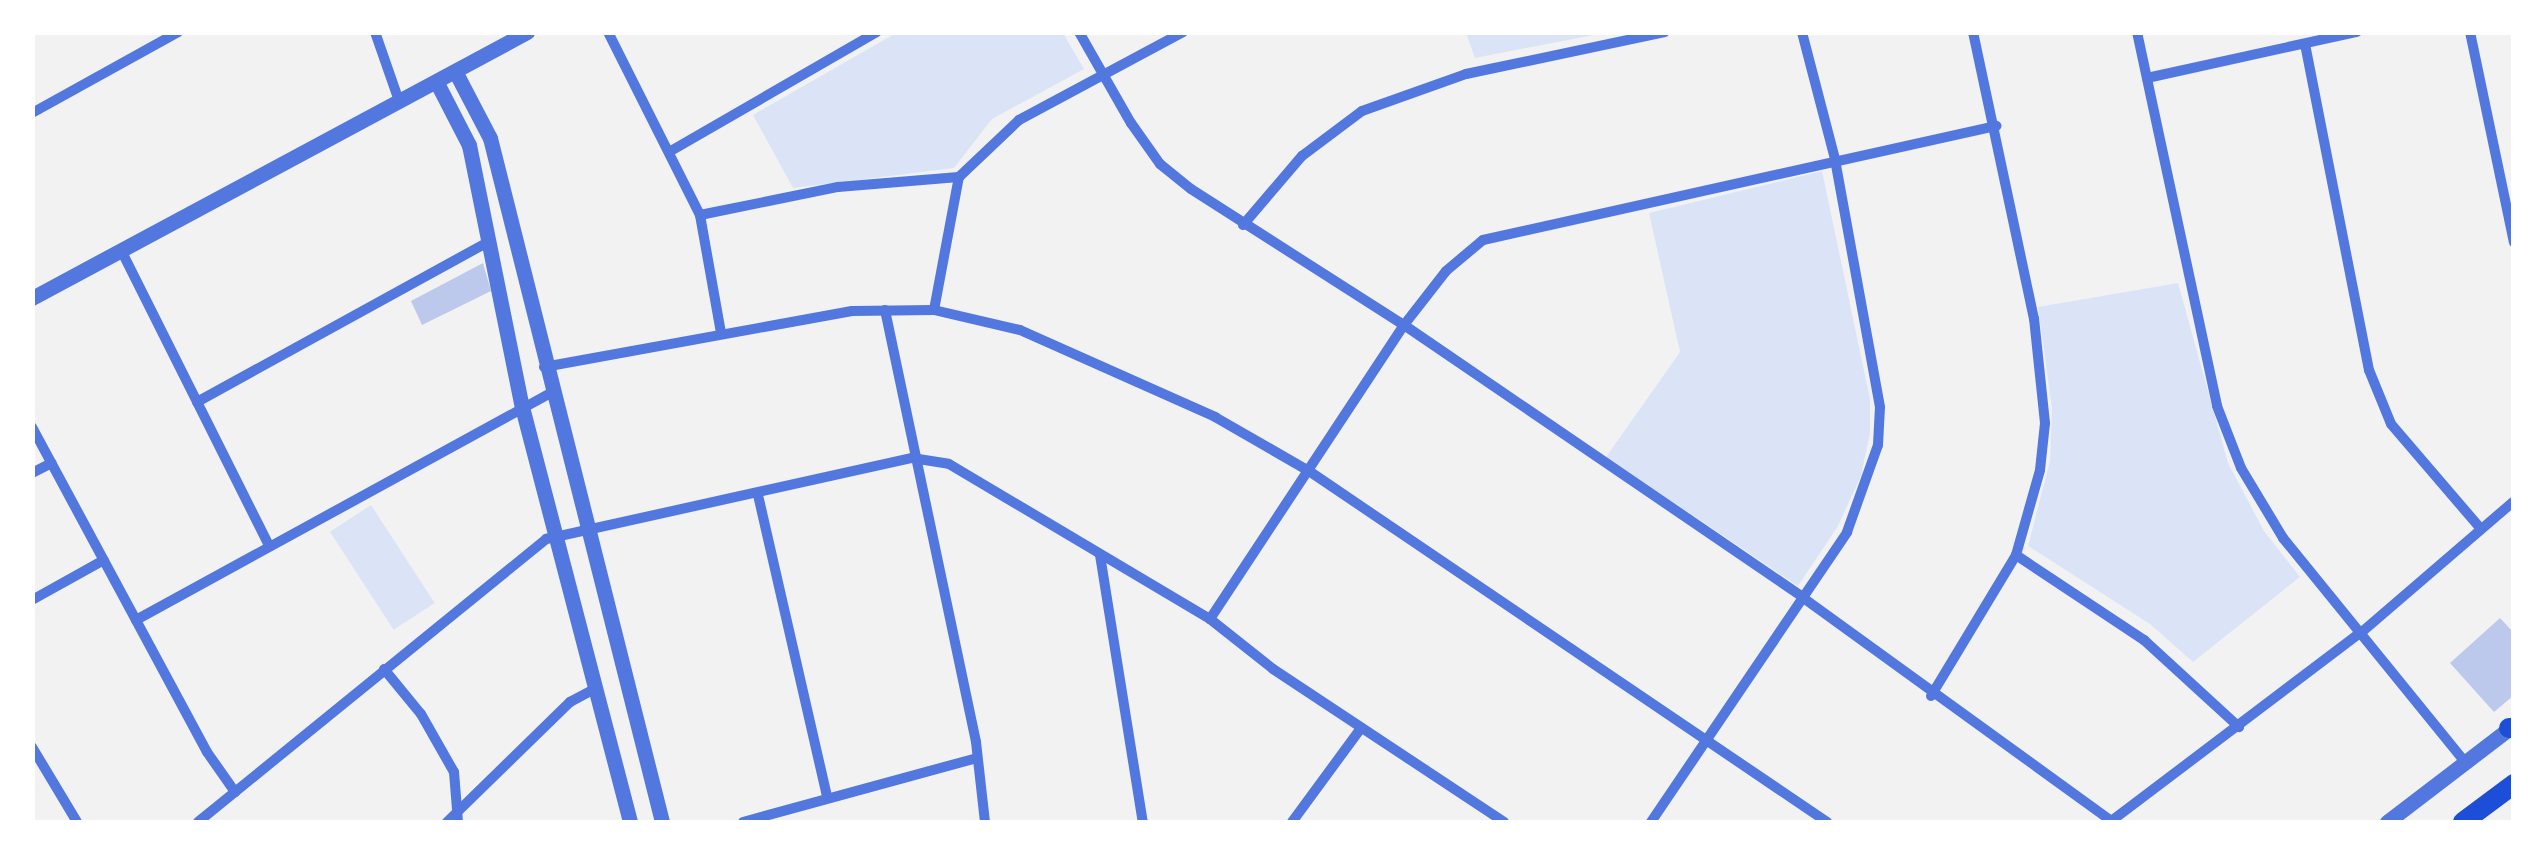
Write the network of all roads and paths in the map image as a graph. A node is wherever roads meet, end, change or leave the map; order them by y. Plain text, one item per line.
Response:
1 (178, 32) edge
2 (375, 32) edge
3 (528, 32) edge
4 (608, 32) edge
5 (877, 32) edge
6 (1079, 32) edge
7 (1183, 32) edge
8 (1665, 32) edge
9 (1802, 32) edge
10 (1973, 32) edge
11 (2137, 32) edge
12 (2357, 32) edge
13 (2470, 32) edge
14 (1636, 35) edge
15 (2305, 44) junction
16 (456, 74) junction
17 (1104, 76) junction
18 (2147, 78) junction
19 (437, 83) junction
20 (399, 101) junction
21 (32, 113) edge
22 (1996, 126) junction
23 (670, 152) junction
24 (1835, 159) junction
25 (959, 177) junction
26 (700, 215) junction
27 (1243, 225) junction
28 (488, 242) junction
29 (2514, 242) edge
30 (122, 250) junction
31 (32, 298) edge
32 (885, 310) junction
33 (934, 310) junction
34 (1404, 325) junction
35 (721, 333) junction
36 (543, 367) junction
37 (551, 394) junction
38 (197, 402) junction
39 (522, 407) junction
40 (32, 427) edge
41 (912, 458) junction
42 (52, 463) junction
43 (1309, 471) junction
44 (32, 474) edge
45 (758, 495) junction
46 (2514, 501) edge
47 (588, 527) junction
48 (2481, 529) junction
49 (556, 536) junction
50 (269, 546) junction
51 (1100, 555) junction
52 (2016, 555) junction
53 (104, 560) junction
54 (1802, 598) junction
55 (32, 600) edge
56 (1210, 619) junction
57 (136, 620) junction
58 (2363, 631) junction
59 (384, 669) junction
60 (596, 688) junction
61 (1931, 696) junction
62 (2239, 727) junction
63 (2512, 727) edge
64 (1362, 728) junction
65 (1706, 740) junction
66 (32, 748) edge
67 (973, 759) junction
68 (2466, 763) junction
69 (2514, 784) edge
70 (235, 792) junction
71 (827, 796) junction
72 (457, 817) edge
73 (1496, 821) edge
74 (77, 822) edge
75 (198, 822) edge
76 (447, 822) edge
77 (630, 822) edge
78 (662, 822) edge
79 (742, 822) edge
80 (985, 822) edge
81 (1143, 822) edge
82 (1292, 822) edge
83 (1651, 822) edge
84 (1828, 822) edge
85 (2111, 822) edge
86 (2387, 822) edge
87 (2463, 822) edge

1 - 21 street
2 - 20 street
3 - 16 street
4 - 23 street
5 - 23 street
6 - 17 street
7 - 17 street
8 - 14 street
9 - 24 street
10 - 22 street
11 - 18 street
12 - 15 street
13 - 29 street
14 - 27 street
15 - 18 street
15 - 48 street
16 - 19 street
16 - 36 street
17 - 25 street
17 - 27 street
18 - 58 street
19 - 20 street
19 - 28 street
20 - 30 street
22 - 24 street
22 - 52 street
23 - 26 street
24 - 34 street
24 - 54 street
25 - 26 street
25 - 33 street
26 - 35 street
27 - 34 street
28 - 38 street
28 - 39 street
30 - 31 street
30 - 38 street
32 - 33 street
32 - 35 street
32 - 41 street
33 - 43 street
34 - 43 street
34 - 54 street
35 - 36 street
36 - 37 street
37 - 39 street
37 - 47 street
38 - 50 street
39 - 49 street
39 - 50 street
40 - 42 street
41 - 45 street
41 - 51 street
41 - 67 street
42 - 44 street
42 - 53 street
43 - 56 street
43 - 65 street
45 - 47 street
45 - 71 street
46 - 48 street
47 - 49 street
47 - 78 street
48 - 58 street
49 - 59 street
49 - 60 street
50 - 57 street
51 - 56 street
51 - 81 street
52 - 61 street
52 - 62 street
53 - 55 street
53 - 57 street
54 - 61 street
54 - 65 street
56 - 64 street
57 - 70 street
58 - 62 street
58 - 68 street
59 - 70 street
59 - 72 street
60 - 72 street
60 - 77 street
61 - 85 street
62 - 85 street
63 - 68 street
64 - 73 street
64 - 82 street
65 - 83 street
65 - 84 street
66 - 74 street
67 - 71 street
67 - 80 street
68 - 86 street
69 - 87 main road
70 - 75 street
71 - 79 street
72 - 76 street

